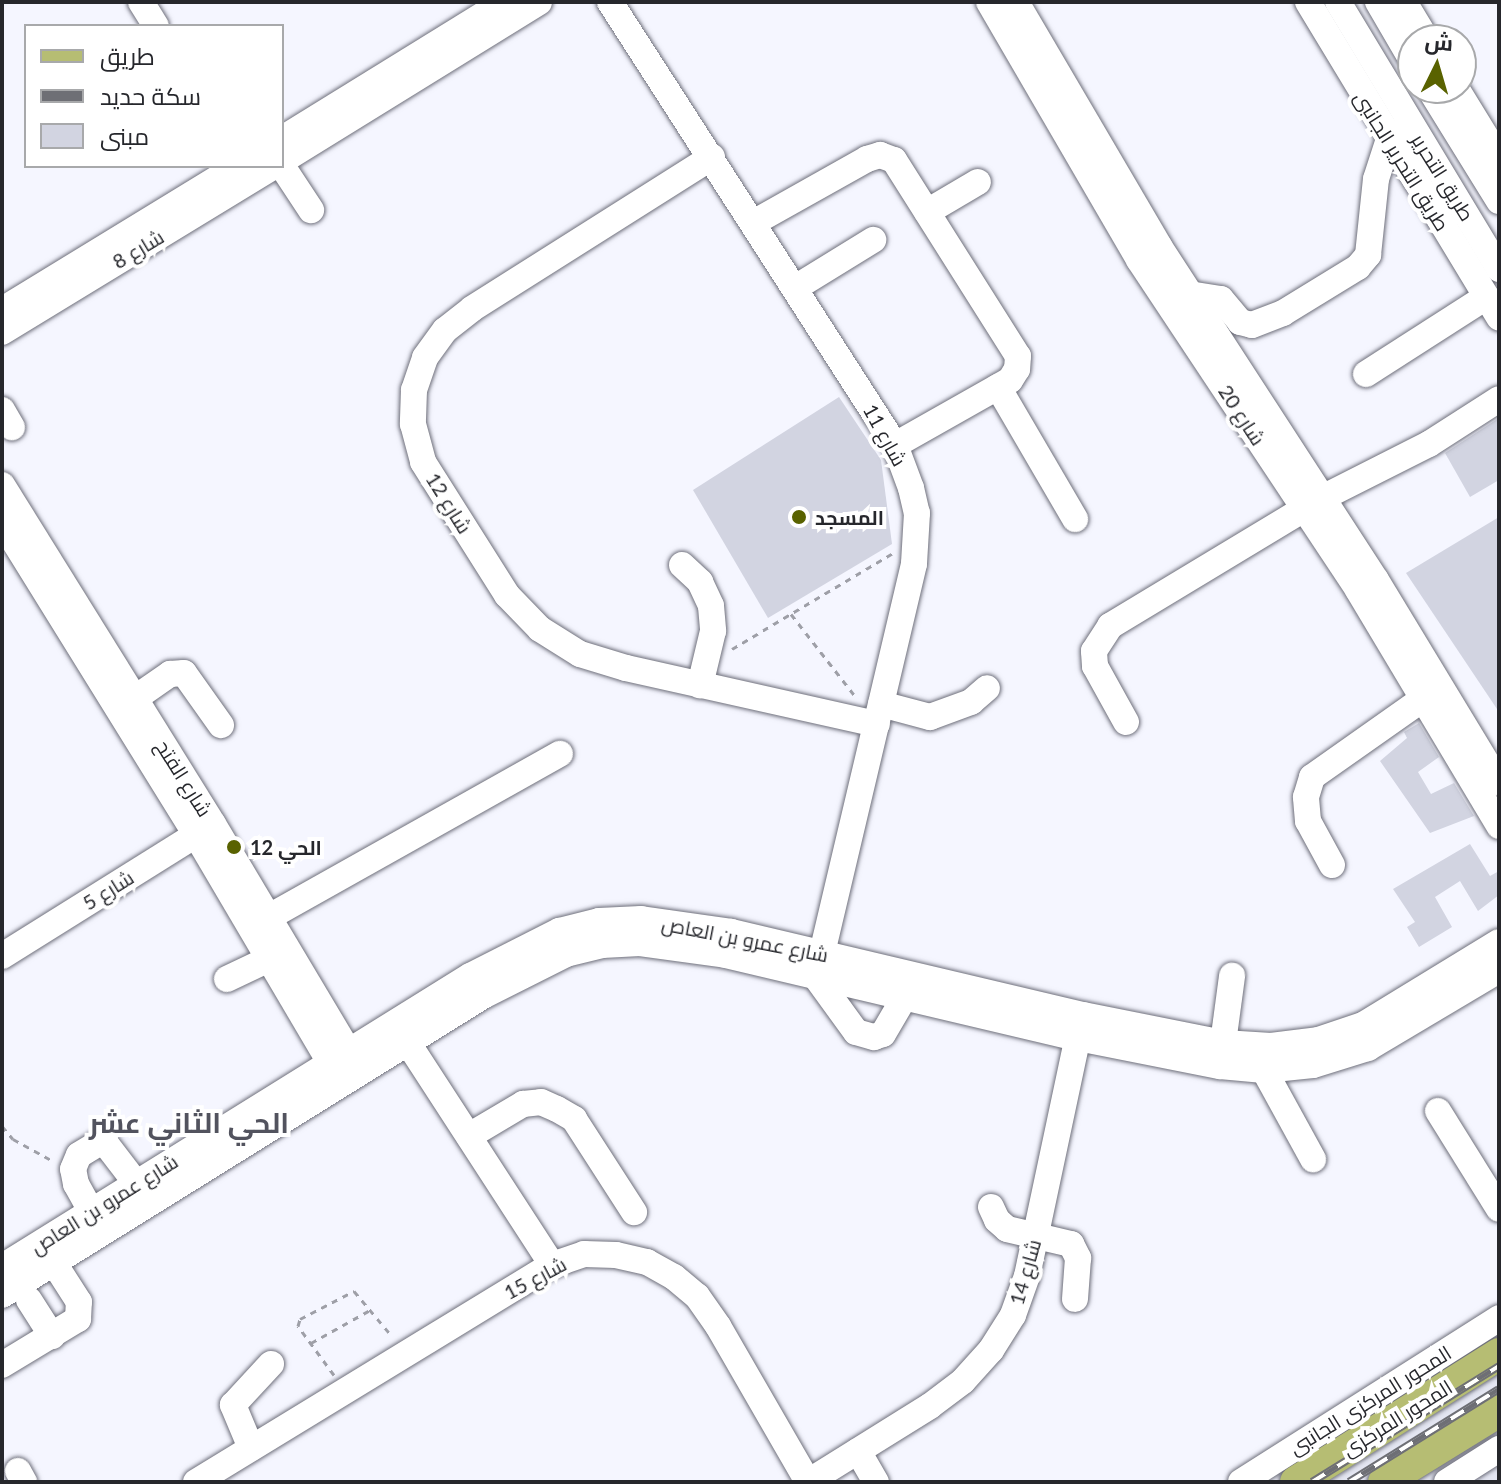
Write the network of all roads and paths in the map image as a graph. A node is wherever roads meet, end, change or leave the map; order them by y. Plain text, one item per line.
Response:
1 (141, 2) edge
2 (504, 2) edge
3 (539, 2) edge
4 (610, 2) edge
5 (989, 2) edge
6 (1016, 2) edge
7 (1308, 2) edge
8 (1338, 2) edge
9 (1378, 2) edge
10 (1404, 2) edge
11 (155, 24) edge
12 (1417, 24) edge
13 (1397, 35) edge
14 (1439, 104) edge
15 (1466, 104) edge
16 (1400, 132) junction
17 (284, 138) edge
18 (712, 157) junction
19 (284, 162) edge
20 (284, 166) edge
21 (252, 169) edge
22 (978, 182) dead end
23 (1495, 194) edge
24 (311, 210) dead end
25 (927, 212) junction
26 (753, 223) junction
27 (873, 240) dead end
28 (1499, 269) edge
29 (795, 288) junction
30 (1189, 294) junction
31 (1492, 308) edge
32 (2, 310) edge
33 (2, 332) edge
34 (1366, 374) dead end
35 (998, 387) junction
36 (1499, 399) edge
37 (895, 445) junction
38 (2, 485) edge
39 (1313, 504) junction
40 (1075, 519) dead end
41 (2, 522) edge
42 (917, 538) junction
43 (682, 565) dead end
44 (791, 614) junction
45 (702, 675) junction
46 (987, 688) dead end
47 (1424, 698) junction
48 (134, 699) junction
49 (879, 714) junction
50 (1126, 722) dead end
51 (221, 725) dead end
52 (560, 754) dead end
53 (1499, 783) edge
54 (1499, 826) edge
55 (204, 830) junction
56 (1332, 865) dead end
57 (259, 923) junction
58 (1499, 942) edge
59 (2, 956) edge
60 (269, 959) junction
61 (818, 965) junction
62 (1499, 970) edge
63 (1232, 976) dead end
64 (227, 979) dead end
65 (904, 998) junction
66 (1081, 1026) junction
67 (408, 1043) junction
68 (1223, 1043) junction
69 (346, 1068) junction
70 (1264, 1070) junction
71 (1438, 1111) dead end
72 (2, 1126) edge
73 (469, 1136) junction
74 (1313, 1159) dead end
75 (73, 1169) junction
76 (136, 1183) junction
77 (991, 1207) dead end
78 (1499, 1209) edge
79 (91, 1211) junction
80 (634, 1212) dead end
81 (1036, 1236) junction
82 (54, 1263) junction
83 (552, 1265) junction
84 (2, 1267) edge
85 (2, 1295) edge
86 (1075, 1299) dead end
87 (29, 1300) dead end
88 (370, 1310) junction
89 (1499, 1318) edge
90 (391, 1335) dead end
91 (52, 1336) junction
92 (311, 1343) junction
93 (1499, 1354) edge
94 (271, 1364) dead end
95 (2, 1365) edge
96 (345, 1391) junction
97 (1499, 1411) edge
98 (251, 1448) junction
99 (1499, 1449) edge
100 (858, 1451) junction
101 (203, 1480) edge
102 (808, 1482) edge
103 (876, 1482) edge
104 (1241, 1482) edge
105 (1296, 1482) edge
106 (1384, 1482) edge
107 (1447, 1482) edge

1 - 11 street
2 - 17 street
3 - 19 street
4 - 18 street, شارع 11
5 - 39 street, شارع 20
6 - 30 street, شارع 20
7 - 16 street, طريق التحرير الجانبى
8 - 16 street, طريق التحرير
9 - 13 street
10 - 12 street
14 - 23 street, طريق التحرير
15 - 23 street
16 - 28 street, طريق التحرير
16 - 30 street
16 - 31 street, طريق التحرير الجانبى
18 - 26 street, شارع 11
18 - 45 street, شارع 12
20 - 24 street
21 - 32 street, شارع 8
21 - 33 street, شارع 8
22 - 25 street
25 - 26 street
25 - 35 street
26 - 29 street, شارع 11
27 - 29 street
29 - 37 street, شارع 11
30 - 39 street, شارع 20
31 - 34 street
35 - 37 street
35 - 40 street
36 - 39 street
37 - 42 street, شارع 11
38 - 48 street, شارع الفتح
39 - 47 street, شارع 20
39 - 50 street
39 - 53 street, شارع 20
41 - 55 street, شارع الفتح
42 - 44 path
42 - 49 street, شارع 11
43 - 45 street
44 - 45 path
44 - 49 path
45 - 49 street, شارع 12
46 - 49 street, شارع 12
47 - 54 street, شارع 20
47 - 56 street
48 - 51 street
48 - 55 street, شارع الفتح
49 - 61 street, شارع 11
52 - 57 street
55 - 57 street, شارع الفتح
55 - 59 street, شارع 5
57 - 60 street, شارع الفتح
57 - 69 street, شارع الفتح
58 - 68 street, شارع عمرو بن العاص
60 - 64 street
60 - 69 street, شارع الفتح
61 - 65 street, شارع عمرو بن العاص
61 - 65 street
61 - 66 street, شارع عمرو بن العاص
61 - 67 street, شارع عمرو بن العاص
61 - 69 street, شارع عمرو بن العاص
62 - 70 street, شارع عمرو بن العاص
63 - 68 street
65 - 66 street, شارع عمرو بن العاص
66 - 68 street, شارع عمرو بن العاص
66 - 70 street, شارع عمرو بن العاص
66 - 81 street, شارع 14
67 - 69 street, شارع عمرو بن العاص
67 - 73 street
69 - 76 street, شارع عمرو بن العاص
69 - 82 street, شارع عمرو بن العاص
70 - 74 street
71 - 78 street
72 - 75 path
73 - 80 street
73 - 83 street
75 - 76 street
75 - 79 street
76 - 79 street, شارع عمرو بن العاص
77 - 81 street
79 - 84 street, شارع عمرو بن العاص
81 - 86 street
81 - 100 street, شارع 14
82 - 85 street, شارع عمرو بن العاص
82 - 91 street
83 - 96 street, شارع 15
83 - 102 street, شارع 15
87 - 91 street
88 - 90 path
88 - 92 path
88 - 92 path
89 - 104 street, المحور المركزى الجانبى
91 - 95 street
92 - 96 path
93 - 105 main road, المحور المركزى
94 - 98 street
96 - 98 street, شارع 15
97 - 106 main road
98 - 101 street, شارع 15
99 - 107 street
100 - 102 street, شارع 14
100 - 103 street

